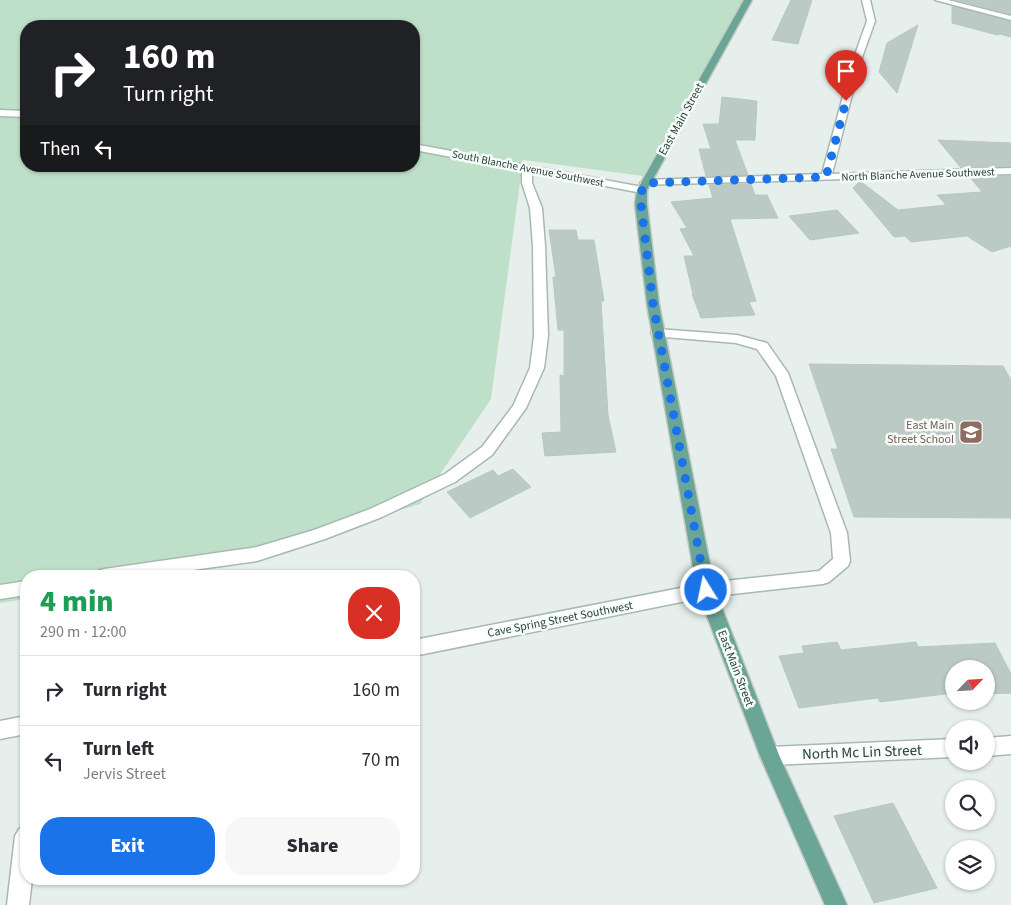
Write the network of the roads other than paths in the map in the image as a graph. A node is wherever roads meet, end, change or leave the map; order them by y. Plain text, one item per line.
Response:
1 (748, 0) edge
2 (866, 0) edge
3 (939, 0) edge
4 (1011, 18) edge
5 (0, 113) edge
6 (20, 114) edge
7 (420, 148) edge
8 (527, 169) junction
9 (1011, 171) edge
10 (826, 177) junction
11 (644, 186) junction
12 (658, 333) junction
13 (146, 570) edge
14 (20, 589) edge
15 (706, 590) junction
16 (0, 592) edge
17 (420, 647) edge
18 (20, 726) edge
19 (0, 730) edge
20 (995, 746) edge
21 (1011, 746) edge
22 (945, 748) edge
23 (770, 756) junction
24 (20, 885) edge
25 (18, 905) edge
26 (836, 905) edge

1 - 11 main road, East Main Street
2 - 10 street
3 - 4 street
5 - 6 street
7 - 8 street, South Blanche Avenue Southwest
8 - 11 street, South Blanche Avenue Southwest
8 - 13 street
9 - 10 street, North Blanche Avenue Southwest
10 - 11 street, North Blanche Avenue Southwest
11 - 12 main road, East Main Street
12 - 15 main road, East Main Street
12 - 15 street, Cave Spring Street Southwest
14 - 16 street
15 - 17 street, Cave Spring Street Southwest
15 - 23 main road, East Main Street
18 - 19 street
20 - 21 street
22 - 23 street, North Mc Lin Street
23 - 26 main road, East Main Street
24 - 25 street

